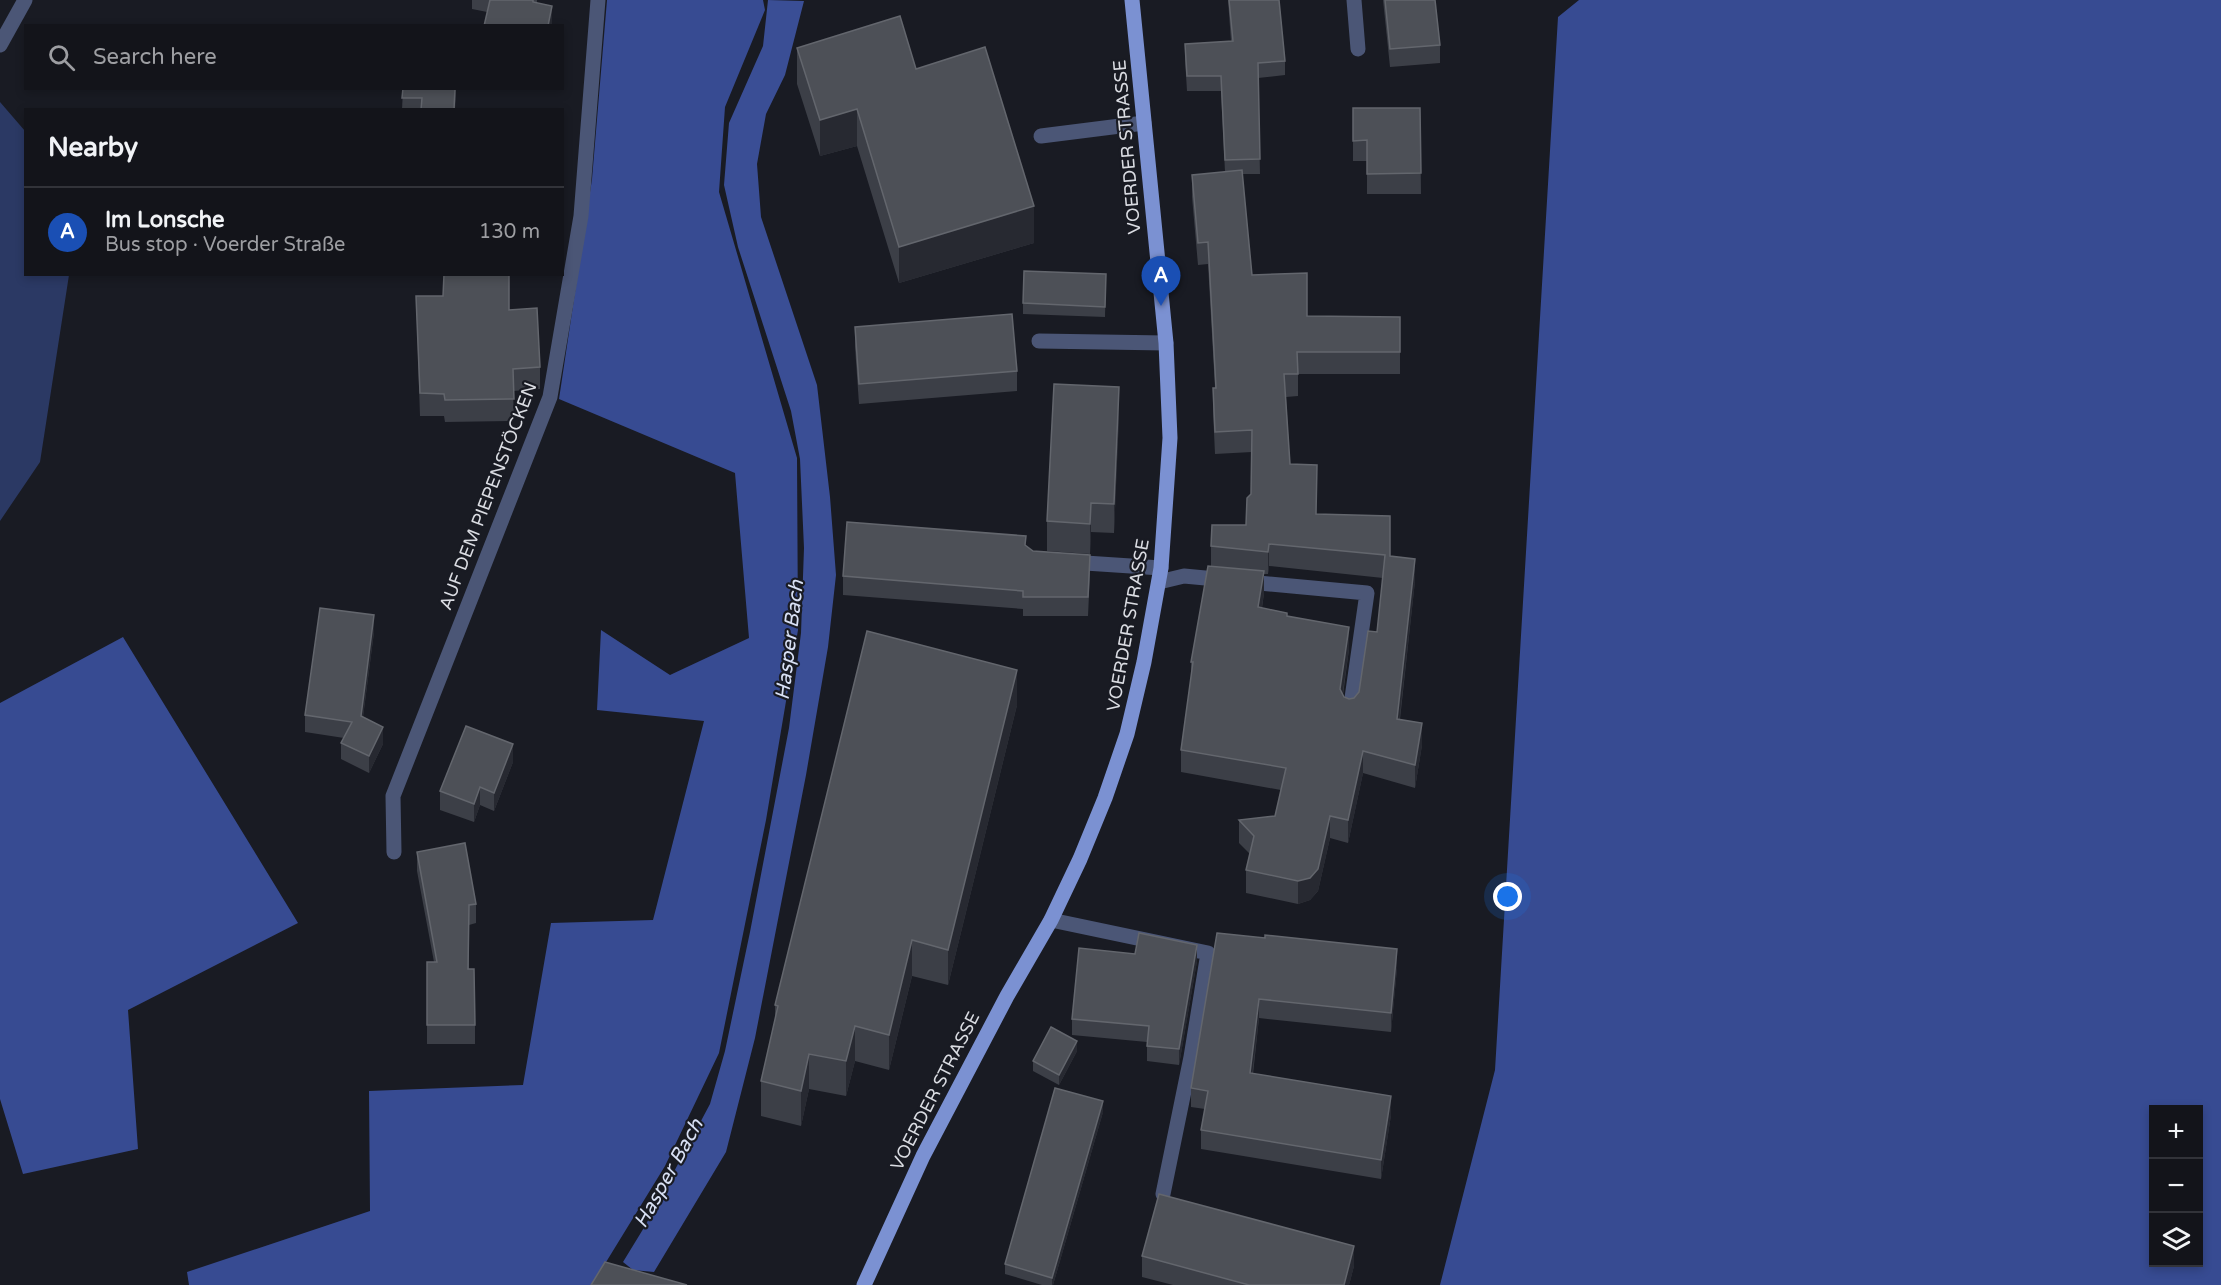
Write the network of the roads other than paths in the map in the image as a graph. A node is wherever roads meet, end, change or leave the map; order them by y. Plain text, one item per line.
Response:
1 (26, 0) edge
2 (597, 0) edge
3 (1132, 0) edge
4 (1354, 0) edge
5 (0, 45) edge
6 (1358, 50) dead end
7 (1144, 123) junction
8 (1041, 136) dead end
9 (1039, 341) dead end
10 (1166, 343) junction
11 (1057, 561) edge
12 (1160, 575) junction
13 (1350, 712) edge
14 (394, 852) dead end
15 (1051, 920) junction
16 (1163, 1194) edge
17 (864, 1285) edge

1 - 5 street
2 - 14 street, AUF DEM PIEPENSTÖCKEN
3 - 7 main road, VOERDER STRASSE
4 - 6 street
7 - 8 street
7 - 10 main road, VOERDER STRASSE
9 - 10 street
10 - 12 main road, VOERDER STRASSE
11 - 12 street
12 - 13 street
12 - 15 main road, VOERDER STRASSE
15 - 16 street
15 - 17 main road, VOERDER STRASSE

